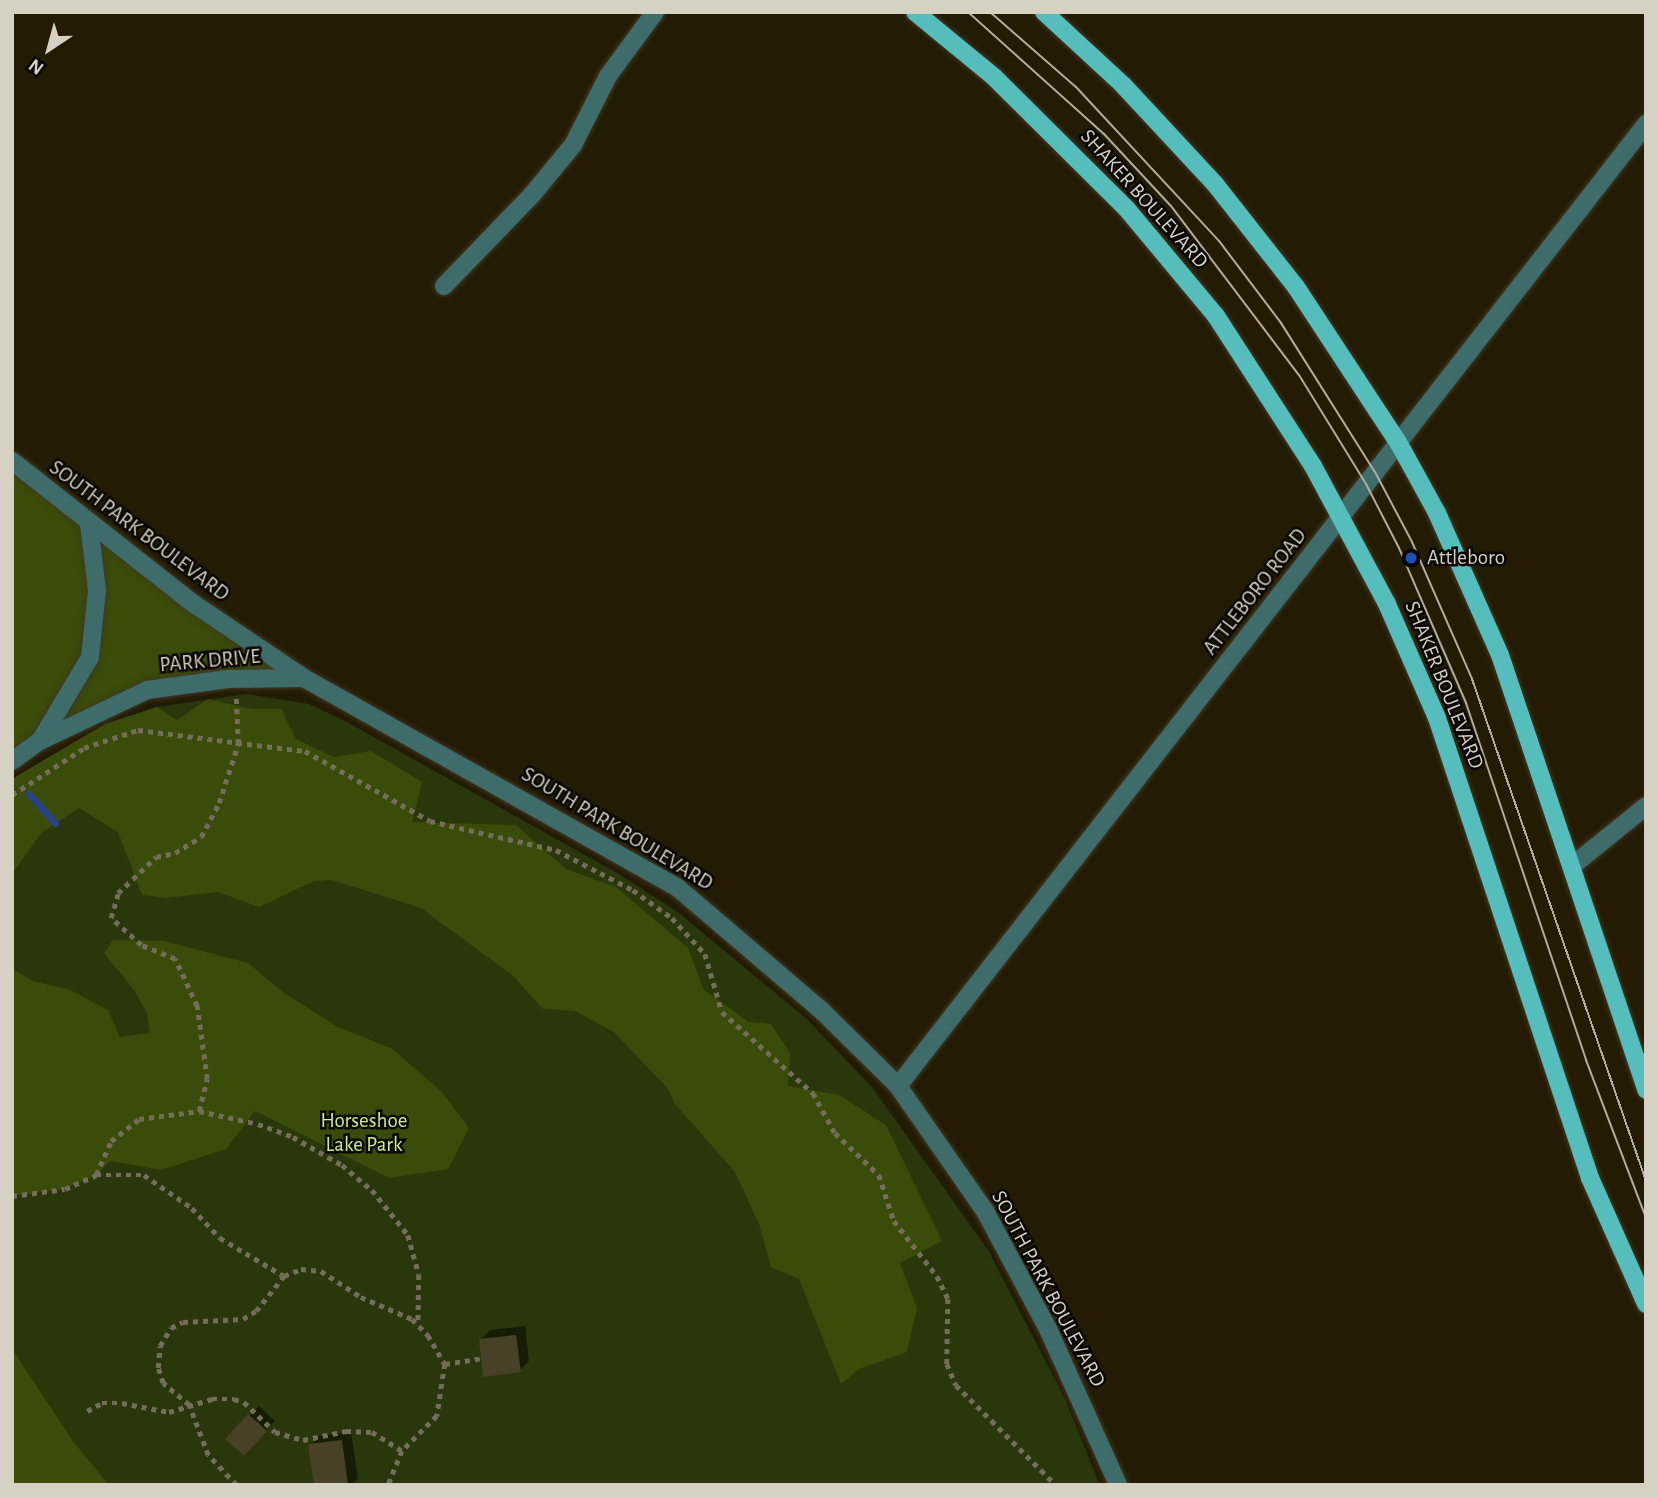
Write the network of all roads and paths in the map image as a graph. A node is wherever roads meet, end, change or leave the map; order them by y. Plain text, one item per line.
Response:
1 (655, 12) edge
2 (915, 12) edge
3 (1044, 12) edge
4 (1646, 124) edge
5 (444, 286) dead end
6 (1398, 442) junction
7 (12, 461) edge
8 (1342, 517) junction
9 (89, 525) junction
10 (304, 678) junction
11 (235, 679) junction
12 (40, 741) junction
13 (238, 744) junction
14 (12, 761) edge
15 (12, 795) edge
16 (1646, 806) edge
17 (1572, 866) junction
18 (898, 1086) junction
19 (1646, 1090) edge
20 (199, 1111) junction
21 (96, 1175) junction
22 (12, 1196) edge
23 (284, 1276) junction
24 (1646, 1304) edge
25 (418, 1325) junction
26 (481, 1358) dead end
27 (445, 1364) junction
28 (189, 1405) junction
29 (87, 1410) dead end
30 (402, 1451) junction
31 (236, 1485) edge
32 (388, 1485) edge
33 (1056, 1485) edge
34 (1118, 1485) edge

1 - 5 street
2 - 8 main road, SHAKER BOULEVARD
3 - 6 main road
4 - 6 street, ATTLEBORO ROAD
6 - 8 street, ATTLEBORO ROAD
6 - 17 main road
7 - 9 street, SOUTH PARK BOULEVARD
8 - 18 street, ATTLEBORO ROAD
8 - 24 main road, SHAKER BOULEVARD
9 - 10 street, SOUTH PARK BOULEVARD
9 - 12 street
10 - 11 street, PARK DRIVE
10 - 18 street, SOUTH PARK BOULEVARD
11 - 12 street, PARK DRIVE
11 - 13 path
12 - 14 street, PARK DRIVE
13 - 15 path
13 - 20 path
13 - 33 path
16 - 17 street
17 - 19 main road
18 - 34 street, SOUTH PARK BOULEVARD
20 - 21 path
20 - 25 path
21 - 22 path
21 - 23 path
23 - 25 path
23 - 28 path
25 - 27 path
26 - 27 path
27 - 30 path
28 - 29 path
28 - 30 path
28 - 31 path
30 - 32 path

